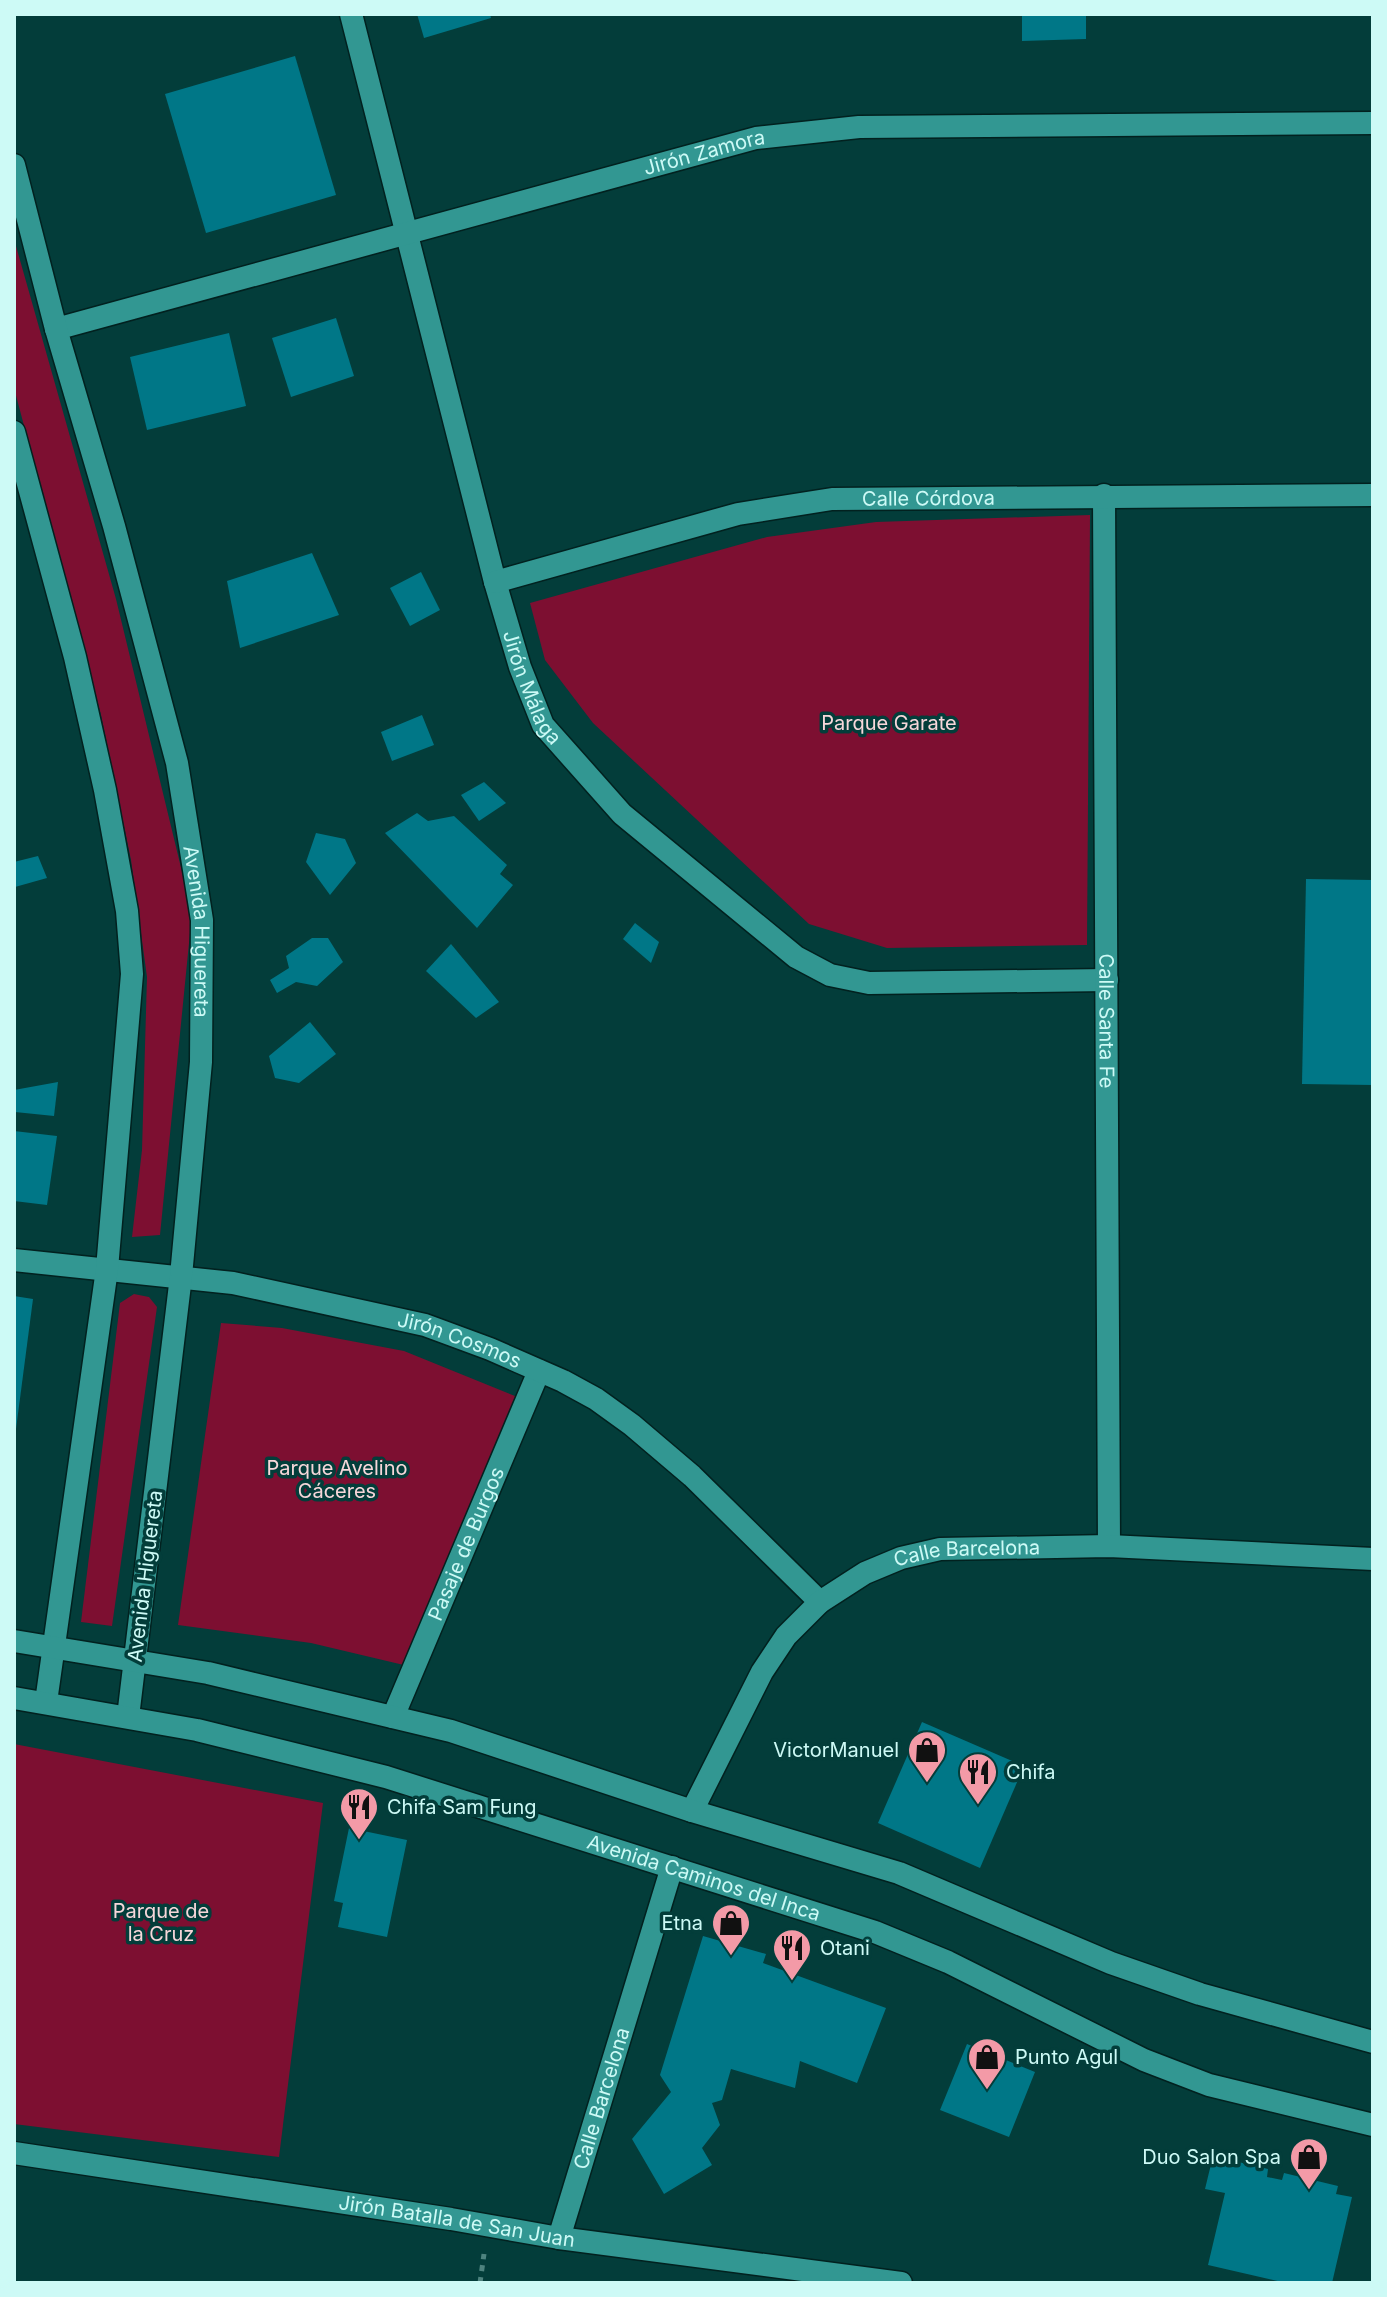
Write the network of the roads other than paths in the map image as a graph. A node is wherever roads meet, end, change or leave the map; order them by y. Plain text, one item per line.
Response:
1 (351, 14) edge
2 (1373, 123) edge
3 (14, 165) edge
4 (406, 234) junction
5 (56, 329) junction
6 (14, 432) edge
7 (1104, 495) junction
8 (1373, 495) edge
9 (495, 582) junction
10 (1107, 980) junction
11 (14, 1260) edge
12 (107, 1269) junction
13 (181, 1276) junction
14 (539, 1371) junction
15 (1109, 1546) junction
16 (1373, 1559) edge
17 (820, 1602) junction
18 (14, 1641) edge
19 (53, 1646) junction
20 (136, 1659) junction
21 (14, 1698) edge
22 (46, 1702) junction
23 (128, 1717) junction
24 (393, 1717) junction
25 (692, 1811) junction
26 (672, 1867) junction
27 (1373, 2042) edge
28 (1373, 2125) edge
29 (14, 2153) edge
30 (559, 2238) junction
31 (901, 2283) edge

1 - 4 street, Jirón Málaga
2 - 4 street, Jirón Zamora
3 - 5 street, Avenida Higuereta
4 - 5 street, Jirón Zamora
4 - 9 street, Jirón Málaga
5 - 13 street, Avenida Higuereta
6 - 12 street
7 - 8 street, Calle Córdova
7 - 9 street, Calle Córdova
7 - 10 street, Calle Santa Fe
9 - 10 street, Jirón Málaga
10 - 15 street, Calle Santa Fe
11 - 12 street, Jirón Cosmos
12 - 13 street, Jirón Cosmos
12 - 19 street
13 - 14 street, Jirón Cosmos
13 - 20 street, Avenida Higuereta
14 - 17 street, Jirón Cosmos
14 - 24 street, Pasaje de Burgos
15 - 16 street, Calle Barcelona
15 - 17 street, Calle Barcelona
17 - 25 street, Calle Barcelona
18 - 19 street
19 - 20 street
19 - 22 street
20 - 23 street, Avenida Higuereta
20 - 24 street
21 - 22 street, Avenida Caminos del Inca
22 - 23 street, Avenida Caminos del Inca
23 - 26 street, Avenida Caminos del Inca
24 - 25 street
25 - 27 street
26 - 28 street, Avenida Caminos del Inca
26 - 30 street, Calle Barcelona
29 - 30 street, Jirón Batalla de San Juan
30 - 31 street, Jirón Batalla de San Juan

